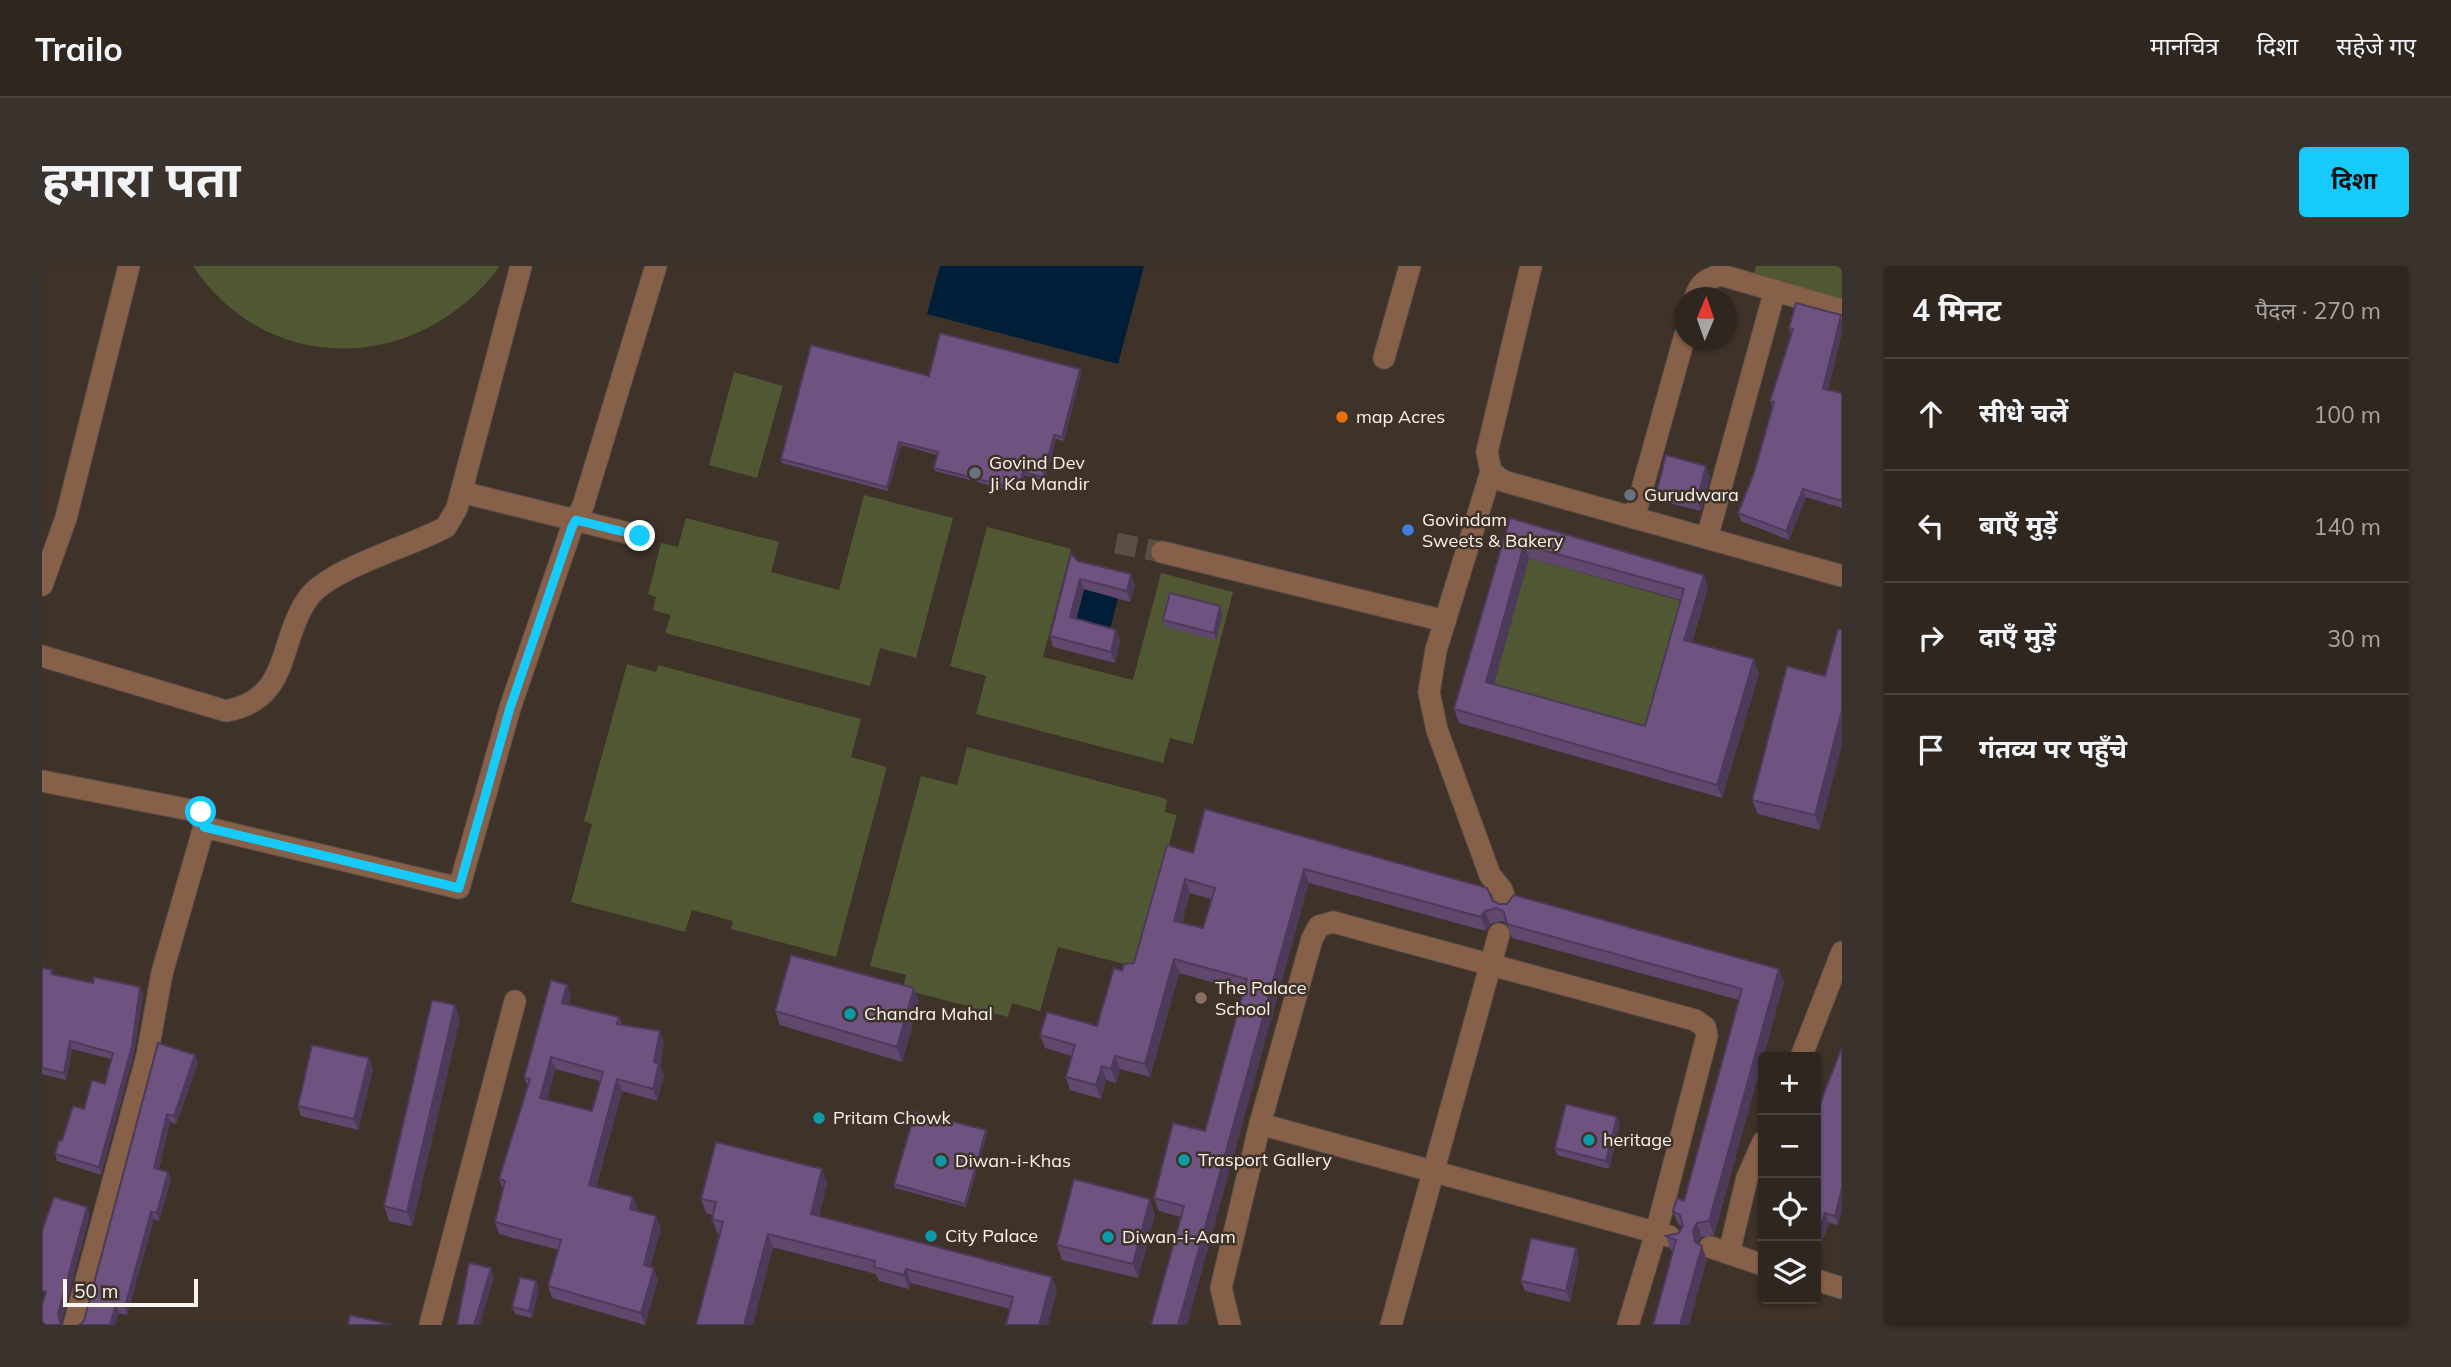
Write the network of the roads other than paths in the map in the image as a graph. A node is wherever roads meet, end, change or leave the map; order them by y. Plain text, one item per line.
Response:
1 (128, 266) edge
2 (521, 266) edge
3 (656, 266) edge
4 (1410, 266) edge
5 (1531, 266) edge
6 (1709, 272) edge
7 (1698, 287) edge
8 (1775, 290) junction
9 (1842, 310) edge
10 (1681, 350) edge
11 (1384, 358) dead end
12 (1491, 472) junction
13 (461, 492) junction
14 (1634, 518) junction
15 (576, 520) junction
16 (640, 536) dead end
17 (1707, 538) junction
18 (1162, 552) tunnel mouth
19 (1842, 576) edge
20 (42, 585) edge
21 (1445, 621) junction
22 (42, 656) edge
23 (42, 781) edge
24 (204, 827) junction
25 (1507, 905) edge
26 (1499, 934) dead end
27 (1842, 952) edge
28 (1491, 966) junction
29 (515, 1001) dead end
30 (1803, 1052) edge
31 (1260, 1124) junction
32 (1758, 1153) edge
33 (1433, 1171) junction
34 (1666, 1235) junction
35 (1758, 1263) edge
36 (1821, 1281) edge
37 (1842, 1287) edge
38 (74, 1325) edge
39 (430, 1325) edge
40 (1230, 1325) edge
41 (1391, 1325) edge
42 (1628, 1325) edge

1 - 20 street
2 - 13 street
3 - 15 street
4 - 11 street
5 - 12 street
6 - 7 street
6 - 8 street
8 - 9 street
8 - 17 street
10 - 14 street
12 - 14 street
12 - 21 street
13 - 15 street
13 - 22 street
14 - 17 street
15 - 16 street
15 - 24 street
17 - 19 street
18 - 21 street
21 - 25 street
23 - 24 street
24 - 38 street
26 - 28 street
27 - 30 street
28 - 31 street
28 - 33 street
28 - 34 street
29 - 39 street
31 - 33 street
31 - 40 street
32 - 35 street
33 - 34 street
33 - 41 street
34 - 42 street
36 - 37 street

